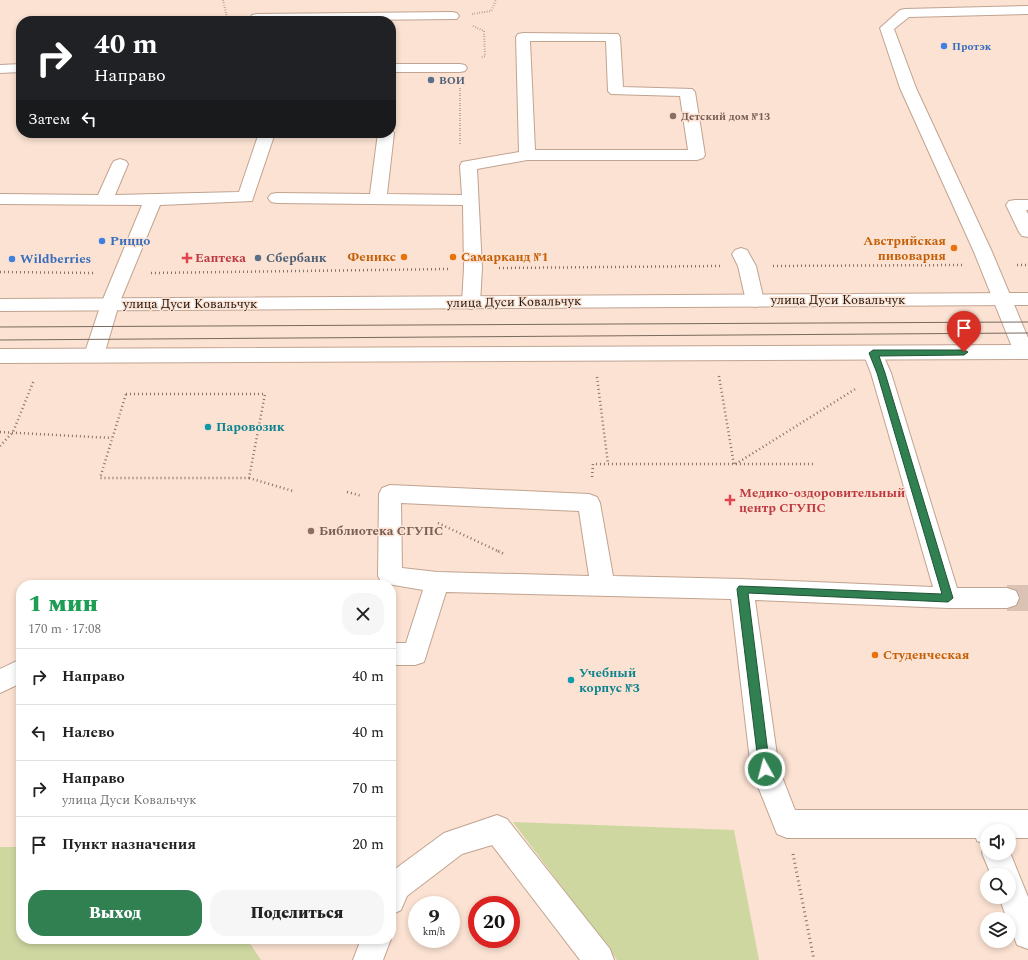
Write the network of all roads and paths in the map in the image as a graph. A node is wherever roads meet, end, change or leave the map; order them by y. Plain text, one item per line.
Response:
1 (222, 0) edge
2 (496, 0) edge
3 (1028, 10) edge
4 (227, 16) edge
5 (452, 16) joint
6 (396, 17) edge
7 (16, 68) edge
8 (396, 68) edge
9 (460, 68) dead end
10 (0, 69) edge
11 (460, 121) dead end
12 (460, 129) dead end
13 (265, 138) edge
14 (385, 138) edge
15 (527, 155) junction
16 (120, 164) dead end
17 (277, 198) dead end
18 (0, 199) edge
19 (106, 199) junction
20 (378, 199) junction
21 (153, 200) junction
22 (471, 200) junction
23 (1028, 205) edge
24 (1028, 232) edge
25 (744, 260) junction
26 (989, 265) junction
27 (1028, 265) edge
28 (473, 268) junction
29 (0, 272) edge
30 (124, 273) junction
31 (1003, 299) junction
32 (1028, 299) edge
33 (755, 300) junction
34 (471, 302) junction
35 (110, 304) junction
36 (0, 305) edge
37 (1026, 352) edge
38 (873, 353) junction
39 (94, 355) junction
40 (0, 356) edge
41 (881, 373) junction
42 (719, 375) dead end
43 (597, 376) dead end
44 (34, 380) dead end
45 (0, 432) edge
46 (13, 432) junction
47 (112, 438) junction
48 (0, 446) edge
49 (608, 464) junction
50 (815, 464) dead end
51 (734, 465) junction
52 (249, 478) junction
53 (293, 491) dead end
54 (347, 492) dead end
55 (589, 503) junction
56 (390, 504) junction
57 (435, 521) dead end
58 (513, 559) dead end
59 (437, 582) junction
60 (603, 586) junction
61 (742, 589) junction
62 (948, 598) junction
63 (1007, 598) tunnel mouth
64 (396, 654) edge
65 (16, 673) edge
66 (0, 682) edge
67 (787, 824) junction
68 (1028, 824) edge
69 (1016, 825) edge
70 (980, 827) edge
71 (396, 886) edge
72 (1016, 904) edge
73 (1028, 934) edge
74 (374, 944) edge
75 (368, 960) edge
76 (599, 960) edge
77 (814, 960) edge

1 - 4 path
2 - 5 path
3 - 26 main road
5 - 6 main road
7 - 10 main road
8 - 9 main road
11 - 12 path
13 - 21 main road
14 - 20 main road
15 - 15 main road
15 - 22 main road
16 - 19 main road
17 - 20 main road
18 - 19 main road
19 - 21 main road
20 - 22 main road
21 - 30 main road
22 - 28 main road
23 - 24 main road
25 - 26 path
25 - 28 path
25 - 33 main road
26 - 27 path
26 - 31 main road
28 - 30 path
28 - 34 main road
29 - 30 path
30 - 35 main road
31 - 32 main road, улица Дуси Ковальчук
31 - 33 main road, улица Дуси Ковальчук
31 - 37 main road
33 - 34 main road, улица Дуси Ковальчук
34 - 35 main road, улица Дуси Ковальчук
35 - 36 main road, улица Дуси Ковальчук
35 - 39 main road
37 - 38 main road
38 - 39 main road
38 - 41 main road
39 - 40 main road
41 - 51 path
41 - 62 main road
42 - 51 path
43 - 49 path
44 - 46 path
45 - 46 path
46 - 47 path
46 - 48 path
47 - 52 path
47 - 52 path
49 - 51 path
49 - 55 path
50 - 51 path
52 - 53 path
54 - 56 path
55 - 56 main road
55 - 60 main road
56 - 59 main road
57 - 58 path
59 - 60 main road
59 - 64 main road
60 - 61 main road
61 - 62 main road
61 - 67 main road
62 - 63 main road
65 - 66 main road
67 - 70 main road
67 - 77 path
68 - 69 main road
71 - 76 main road
72 - 73 main road
74 - 75 main road

